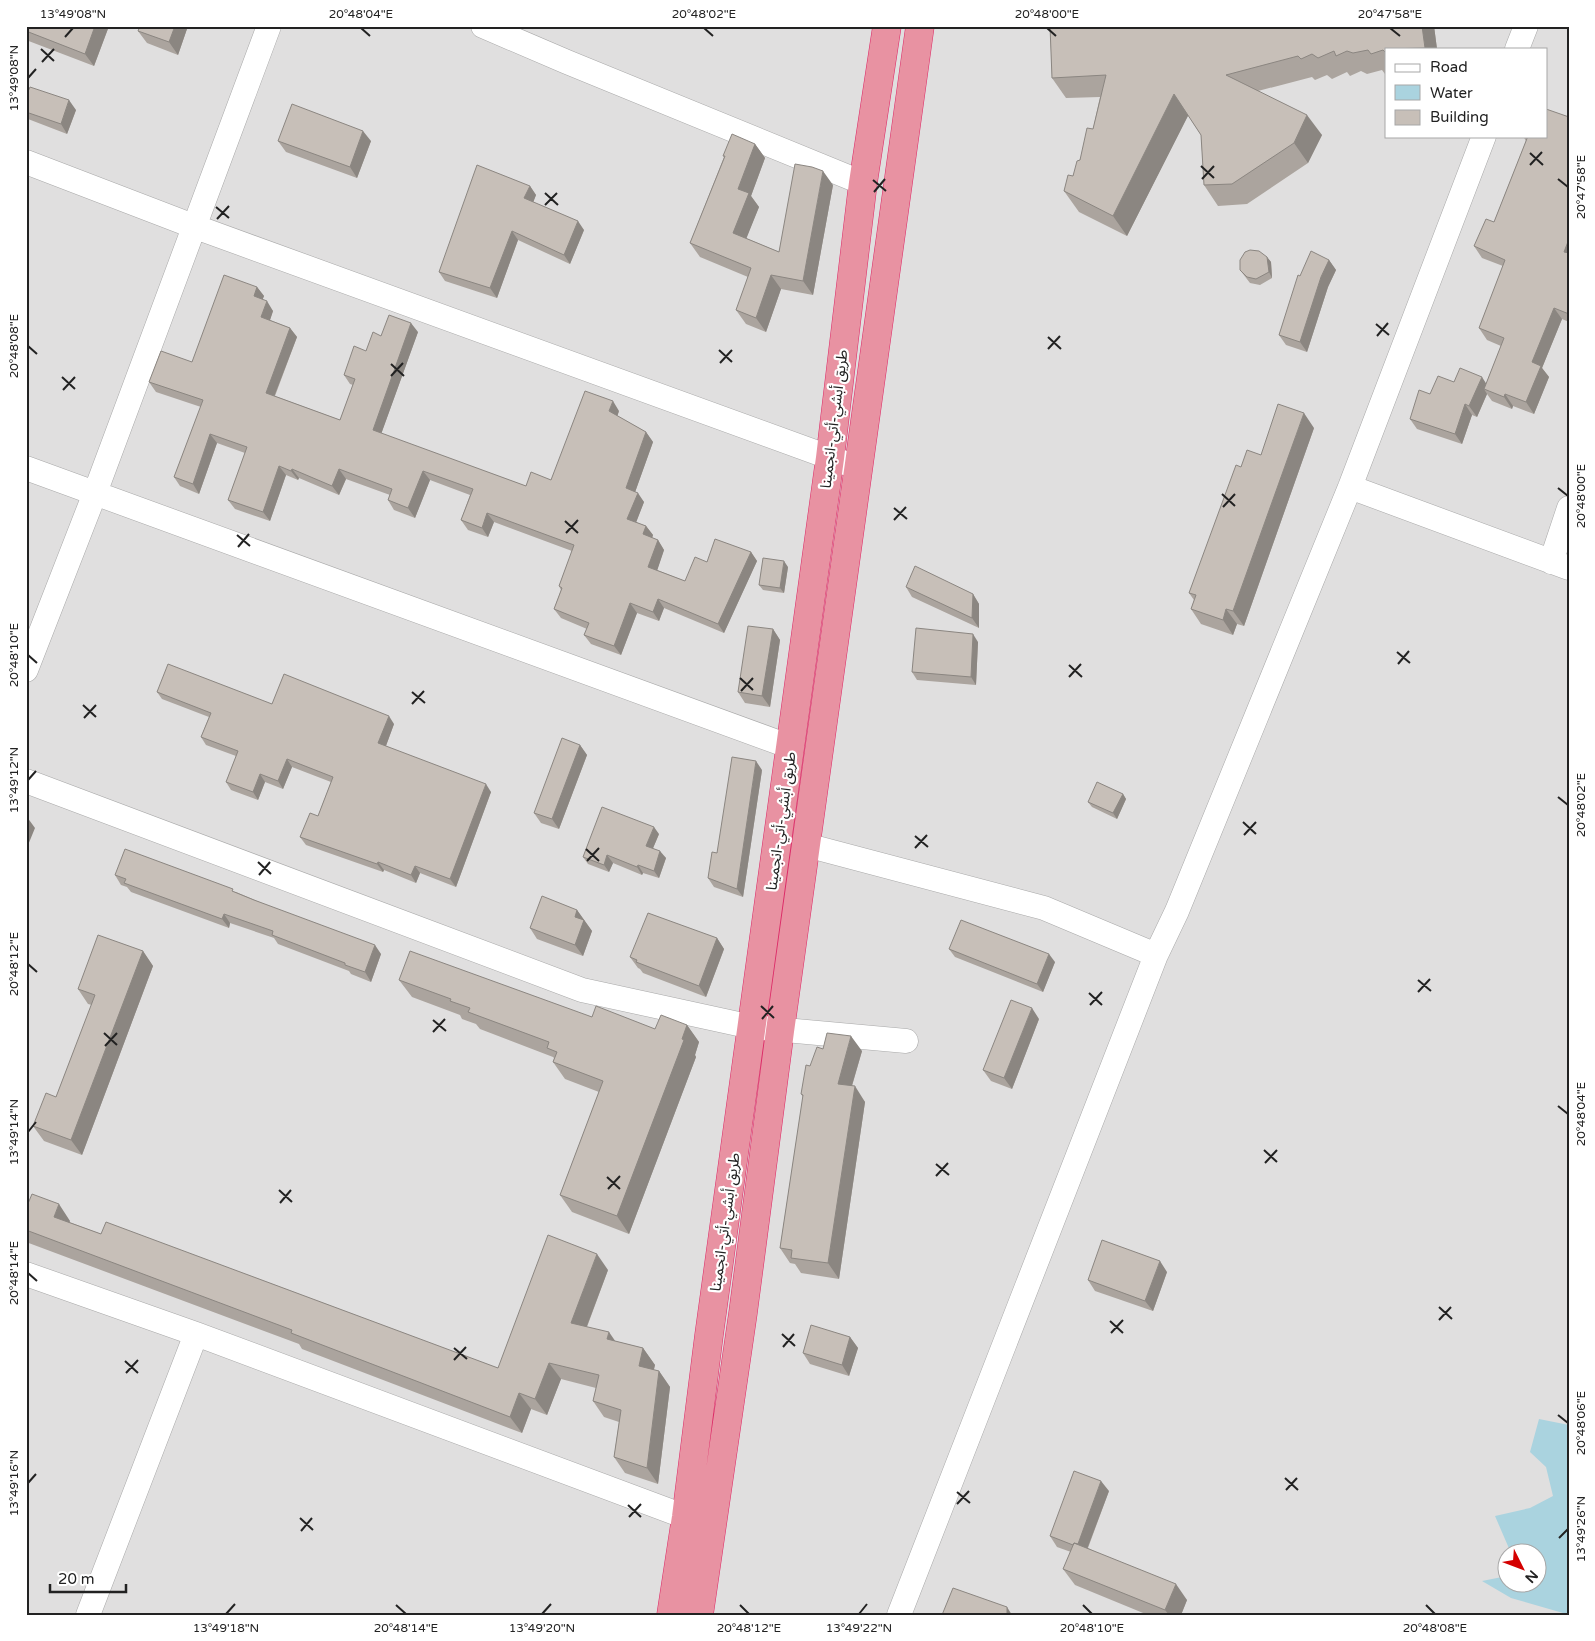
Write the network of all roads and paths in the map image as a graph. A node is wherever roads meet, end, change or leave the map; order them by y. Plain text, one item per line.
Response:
1 (269, 26) edge
2 (483, 26) edge
3 (887, 26) edge
4 (920, 26) edge
5 (1526, 26) edge
6 (1517, 48) edge
7 (1483, 138) edge
8 (26, 162) edge
9 (863, 183) junction
10 (193, 226) junction
11 (830, 458) junction
12 (26, 468) edge
13 (859, 468) junction
14 (1350, 487) junction
15 (95, 493) junction
16 (1569, 508) edge
17 (1560, 565) edge
18 (26, 670) edge
19 (791, 747) junction
20 (26, 781) edge
21 (806, 845) junction
22 (1156, 955) junction
23 (752, 1027) junction
24 (780, 1031) junction
25 (906, 1041) dead end
26 (26, 1274) edge
27 (713, 1308) junction
28 (743, 1313) junction
29 (196, 1334) junction
30 (686, 1517) junction
31 (88, 1615) edge
32 (671, 1615) edge
33 (698, 1615) edge
34 (898, 1615) edge

1 - 10 street
2 - 9 street
3 - 9 highway, طريق أبشي-أتي-انجمينا
4 - 13 highway
5 - 6 street
7 - 14 street
8 - 10 street
9 - 11 highway, طريق أبشي-أتي-انجمينا
10 - 11 street
10 - 15 street
11 - 13 street
11 - 19 highway, طريق أبشي-أتي-انجمينا
12 - 15 street
13 - 21 highway
14 - 17 street
14 - 22 street
15 - 18 street
15 - 19 street
16 - 17 street
19 - 23 highway, طريق أبشي-أتي-انجمينا
20 - 23 street
21 - 22 street
21 - 24 highway
22 - 34 street
23 - 24 street
23 - 27 highway, طريق أبشي-أتي-انجمينا
24 - 25 street
24 - 28 highway
26 - 29 street
27 - 28 highway
27 - 30 highway, طريق أبشي-أتي-انجمينا
28 - 33 highway
29 - 30 street
29 - 31 street
30 - 32 highway, طريق أبشي-أتي-انجمينا

